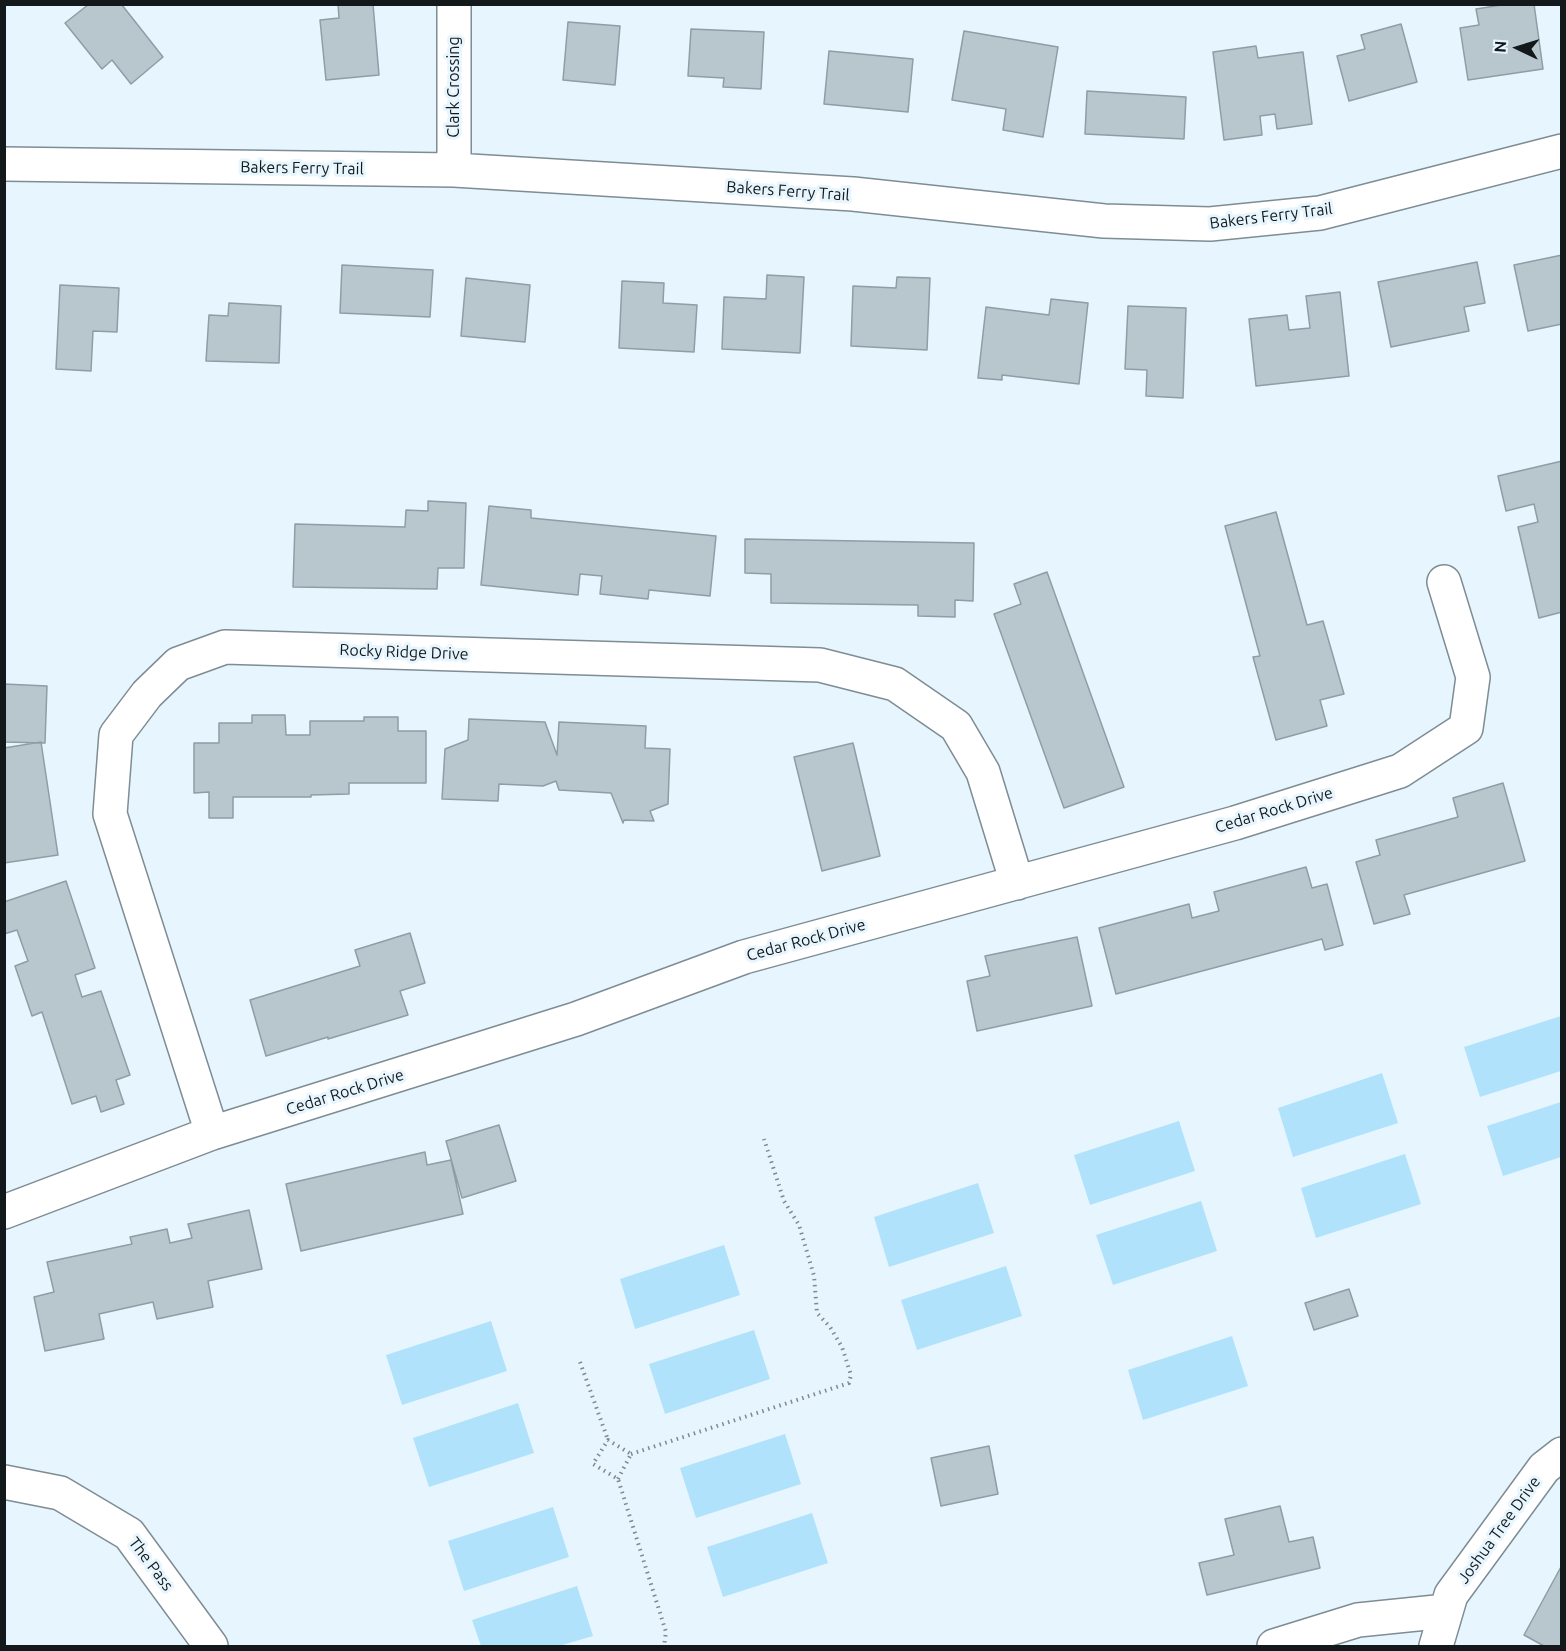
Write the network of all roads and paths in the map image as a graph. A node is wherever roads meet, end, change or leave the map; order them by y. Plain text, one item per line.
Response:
1 (454, 4) edge
2 (1562, 151) edge
3 (4, 164) edge
4 (454, 170) junction
5 (1444, 582) dead end
6 (1017, 883) junction
7 (212, 1133) junction
8 (764, 1140) dead end
9 (4, 1212) edge
10 (580, 1362) dead end
11 (608, 1440) junction
12 (631, 1454) junction
13 (1562, 1454) edge
14 (618, 1479) junction
15 (4, 1482) edge
16 (1446, 1611) junction
17 (211, 1647) edge
18 (664, 1647) edge
19 (1274, 1647) edge
20 (1436, 1647) edge

1 - 4 street, Clark Crossing
2 - 4 street, Bakers Ferry Trail
3 - 4 street, Bakers Ferry Trail
5 - 6 street, Cedar Rock Drive
6 - 7 street, Cedar Rock Drive
6 - 7 street, Rocky Ridge Drive
7 - 9 street, Cedar Rock Drive
8 - 12 path
10 - 11 path
11 - 12 path
11 - 14 path
12 - 14 path
13 - 16 street, Joshua Tree Drive
14 - 18 path
15 - 17 street, The Pass
16 - 19 street
16 - 20 street, Joshua Tree Drive

